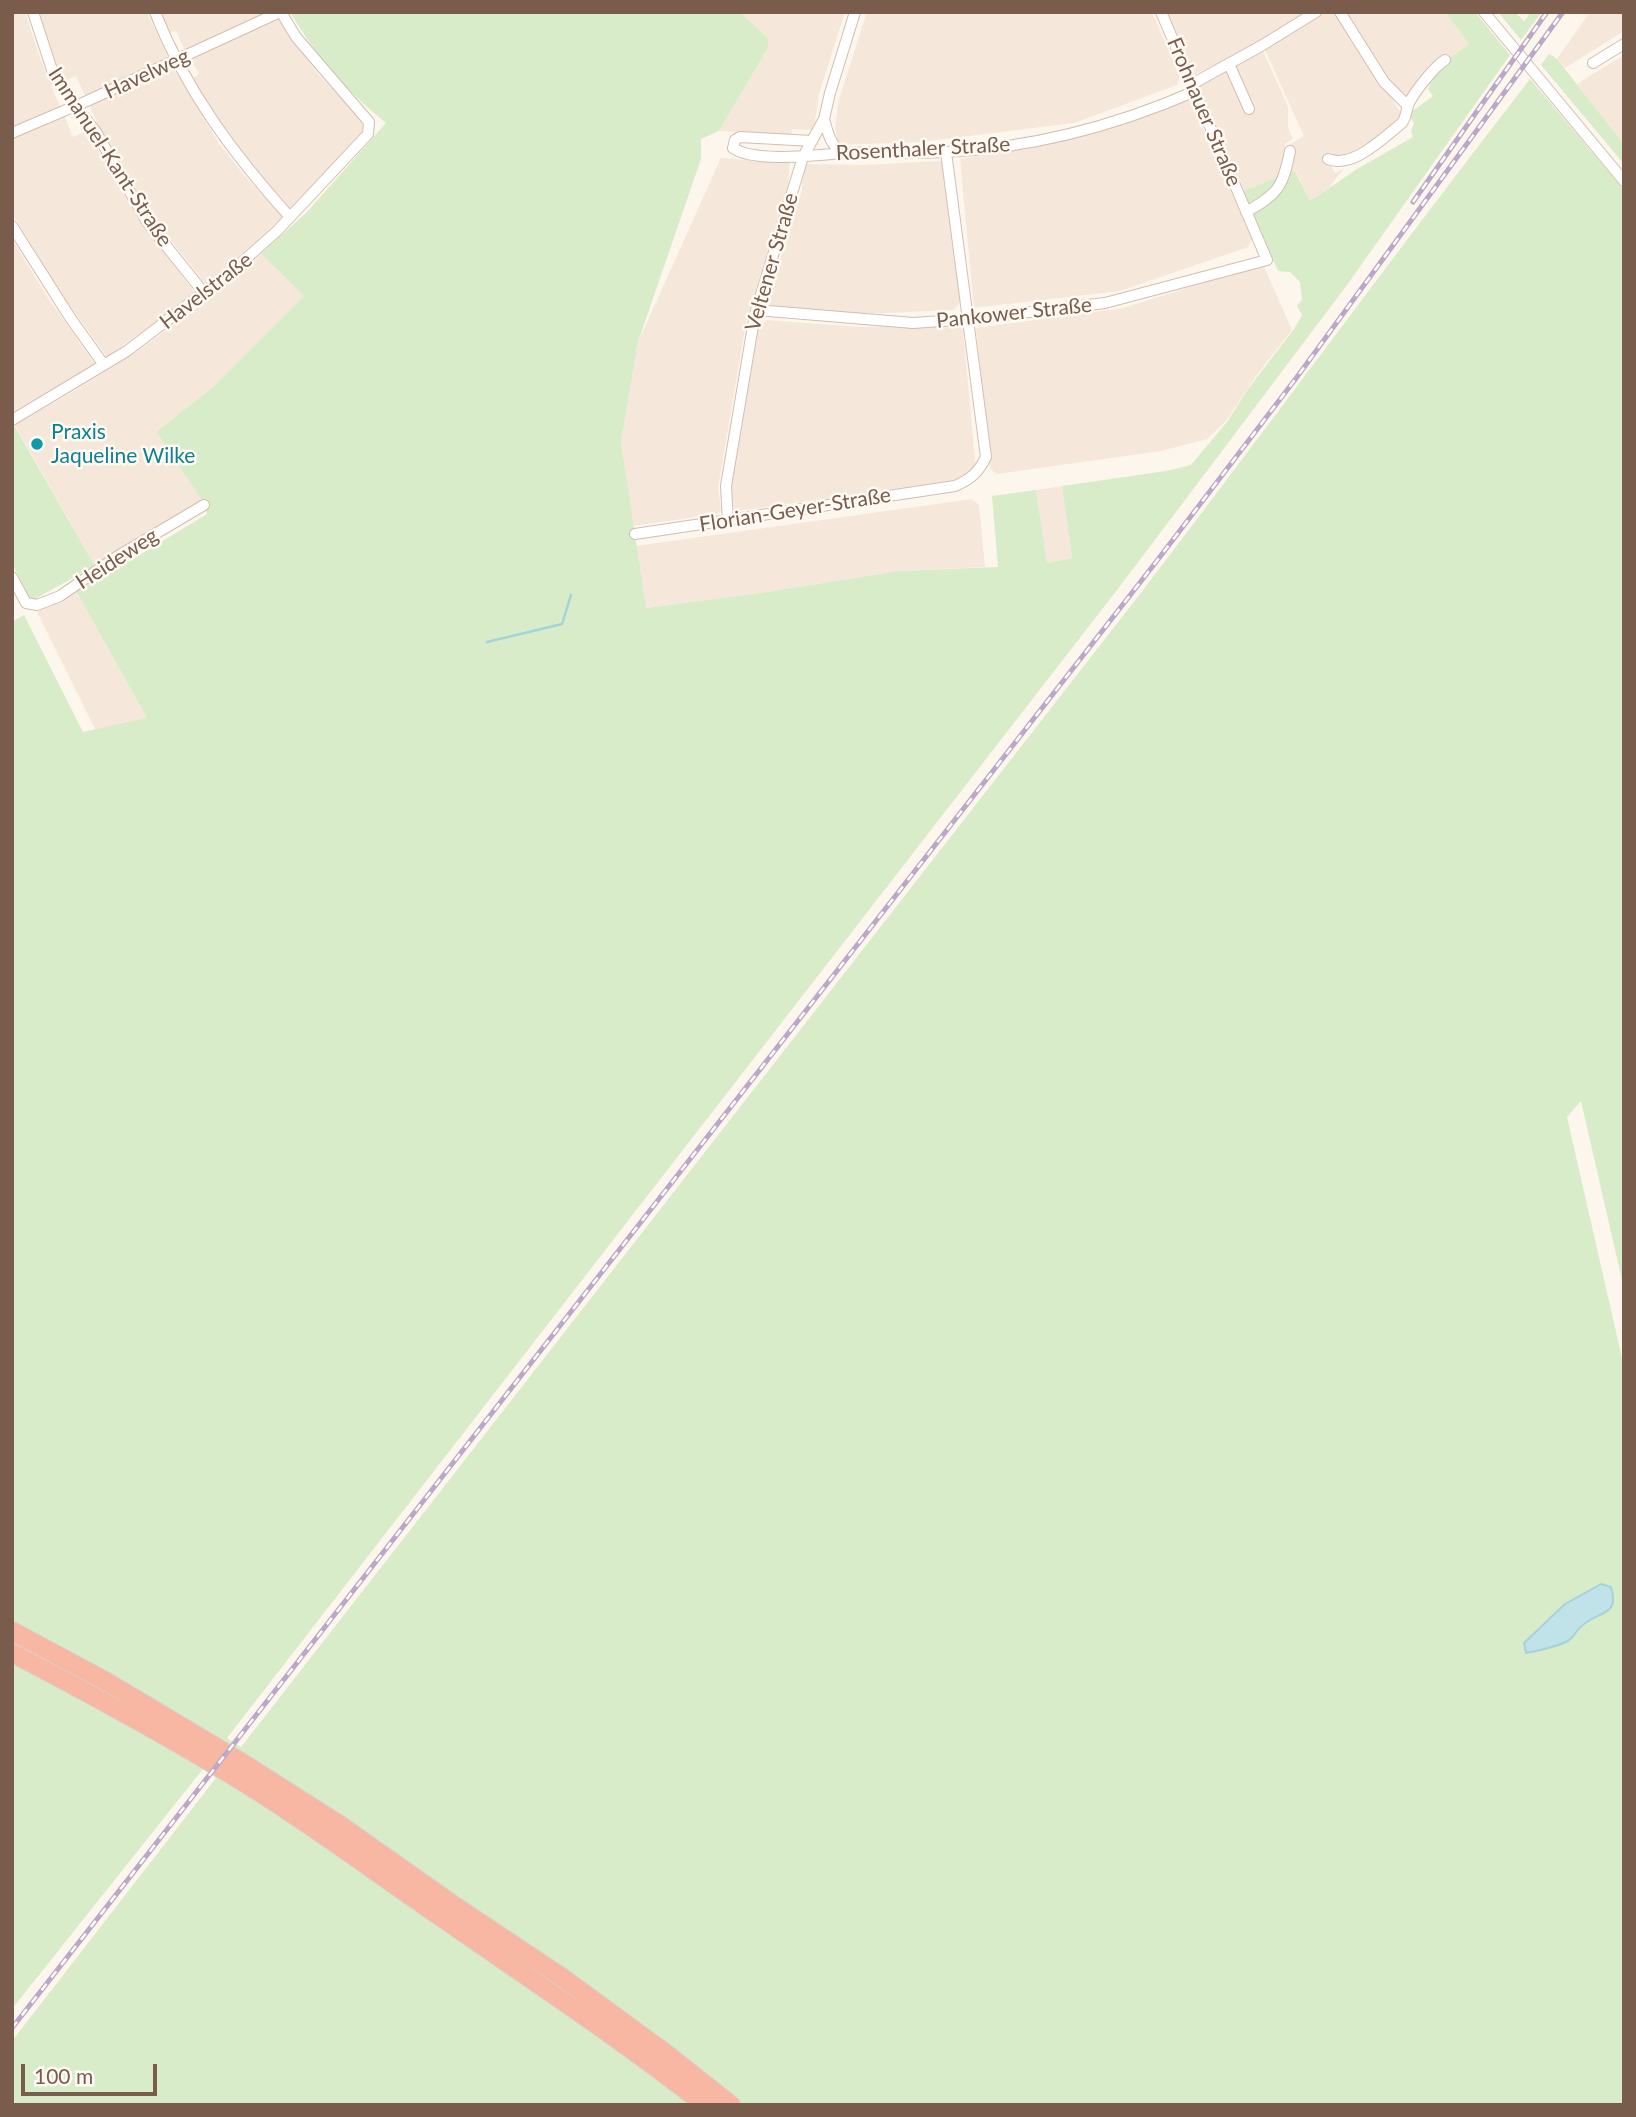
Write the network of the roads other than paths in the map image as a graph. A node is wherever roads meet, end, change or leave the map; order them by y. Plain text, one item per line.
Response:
1 (33, 12) edge
2 (155, 12) edge
3 (280, 12) edge
4 (855, 12) edge
5 (1161, 12) edge
6 (1316, 12) edge
7 (1340, 12) edge
8 (1484, 12) edge
9 (1624, 44) edge
10 (177, 60) junction
11 (1445, 60) dead end
12 (1593, 63) dead end
13 (1229, 64) junction
14 (1192, 88) junction
15 (76, 106) junction
16 (1408, 106) junction
17 (1249, 108) dead end
18 (824, 119) junction
19 (12, 133) edge
20 (811, 141) junction
21 (1290, 151) dead end
22 (946, 152) junction
23 (845, 153) junction
24 (803, 157) junction
25 (1328, 159) dead end
26 (1624, 181) edge
27 (1246, 212) junction
28 (290, 217) junction
29 (12, 226) edge
30 (1267, 260) joint
31 (204, 293) junction
32 (756, 310) junction
33 (970, 320) junction
34 (104, 365) junction
35 (12, 420) edge
36 (204, 505) dead end
37 (728, 521) junction
38 (635, 534) dead end
39 (12, 577) edge
40 (12, 1631) edge
41 (12, 1653) edge
42 (705, 2105) edge
43 (731, 2105) edge

1 - 15 street, Immanuel-Kant-Straße
2 - 10 street
3 - 10 street, Havelweg
3 - 28 street, Havelstraße
4 - 18 street, Veltener Straße
5 - 14 street, Frohnauer Straße
6 - 13 street, Rosenthaler Straße
7 - 16 street
8 - 26 street
9 - 12 street
10 - 15 street, Havelweg
10 - 28 street
11 - 16 street
13 - 14 street, Rosenthaler Straße
13 - 17 street
14 - 22 street, Rosenthaler Straße
14 - 27 street, Frohnauer Straße
15 - 19 street, Havelweg
15 - 31 street, Immanuel-Kant-Straße
16 - 25 street
18 - 20 street, Veltener Straße
18 - 23 street
20 - 24 street, Veltener Straße
20 - 24 street, Rosenthaler Straße
21 - 27 street, Frohnauer Straße
22 - 23 street, Rosenthaler Straße
22 - 33 street
23 - 24 street, Rosenthaler Straße
24 - 32 street, Veltener Straße
27 - 30 street, Frohnauer Straße
28 - 31 street, Havelstraße
29 - 34 street
30 - 33 street, Pankower Straße
31 - 34 street, Havelstraße
32 - 33 street, Pankower Straße
32 - 37 street, Veltener Straße
33 - 37 street, Florian-Geyer-Straße
34 - 35 street, Havelstraße
36 - 39 street, Heideweg
37 - 38 street, Florian-Geyer-Straße
40 - 43 highway
41 - 42 highway

